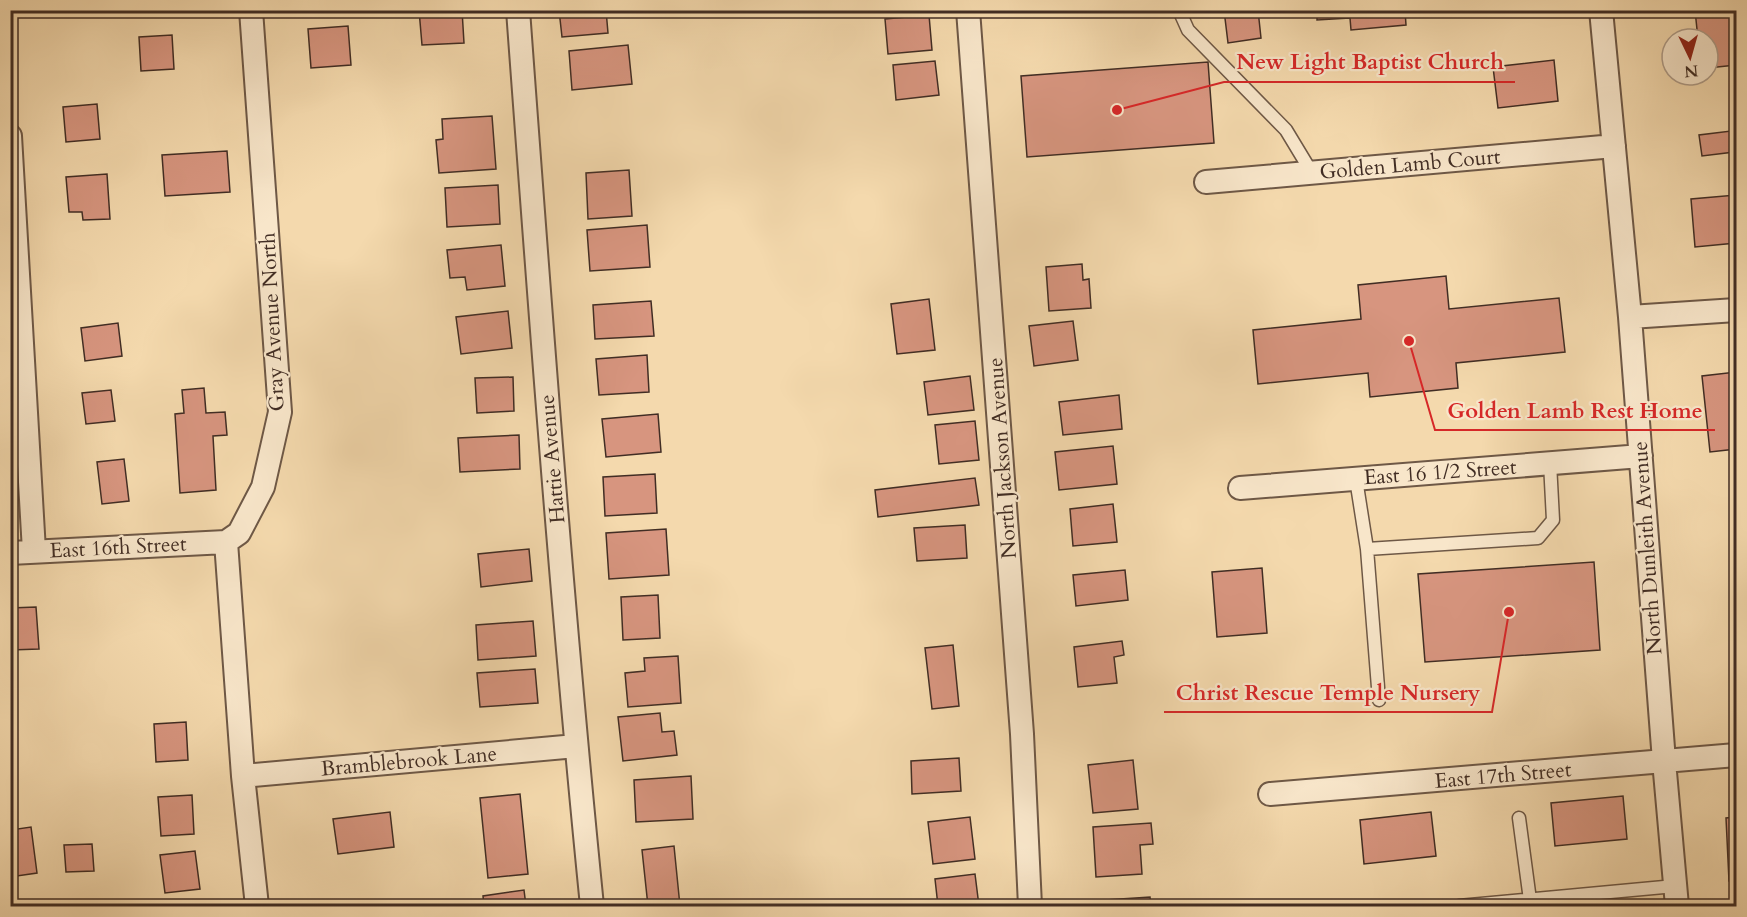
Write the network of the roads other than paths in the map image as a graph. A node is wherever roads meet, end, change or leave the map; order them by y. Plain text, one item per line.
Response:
1 (251, 10) edge
2 (518, 10) edge
3 (968, 10) edge
4 (1179, 10) edge
5 (1601, 10) edge
6 (10, 135) edge
7 (1614, 146) junction
8 (1312, 173) junction
9 (1206, 182) dead end
10 (1737, 310) edge
11 (1630, 316) junction
12 (1641, 456) junction
13 (1550, 464) junction
14 (1356, 479) junction
15 (1240, 488) dead end
16 (226, 542) junction
17 (1367, 549) junction
18 (34, 551) junction
19 (10, 553) edge
20 (1379, 700) dead end
21 (576, 747) junction
22 (1737, 755) edge
23 (1664, 761) junction
24 (243, 776) junction
25 (1270, 794) dead end
26 (1519, 818) dead end
27 (1676, 896) edge
28 (1530, 900) junction
29 (257, 906) edge
30 (592, 906) edge
31 (1030, 906) edge
32 (1459, 906) edge

1 - 16 street, Gray Avenue North
2 - 21 street, Hattie Avenue
3 - 31 street, North Jackson Avenue
4 - 8 lane
5 - 7 street, North Dunleith Avenue
6 - 18 street
7 - 8 street, Golden Lamb Court
7 - 11 street, North Dunleith Avenue
8 - 9 street, Golden Lamb Court
10 - 11 street
11 - 12 street, North Dunleith Avenue
12 - 13 street, East 16 1/2 Street
12 - 23 street, North Dunleith Avenue
13 - 14 street, East 16 1/2 Street
13 - 17 lane
14 - 15 street, East 16 1/2 Street
14 - 17 lane
16 - 18 street, East 16th Street
16 - 24 street
17 - 20 lane
18 - 19 street, East 16th Street
21 - 24 street, Bramblebrook Lane
21 - 30 street, Hattie Avenue
22 - 23 street, East 17th Street
23 - 25 street, East 17th Street
23 - 27 street, North Dunleith Avenue
24 - 29 street
26 - 28 lane
27 - 28 lane
28 - 32 lane

